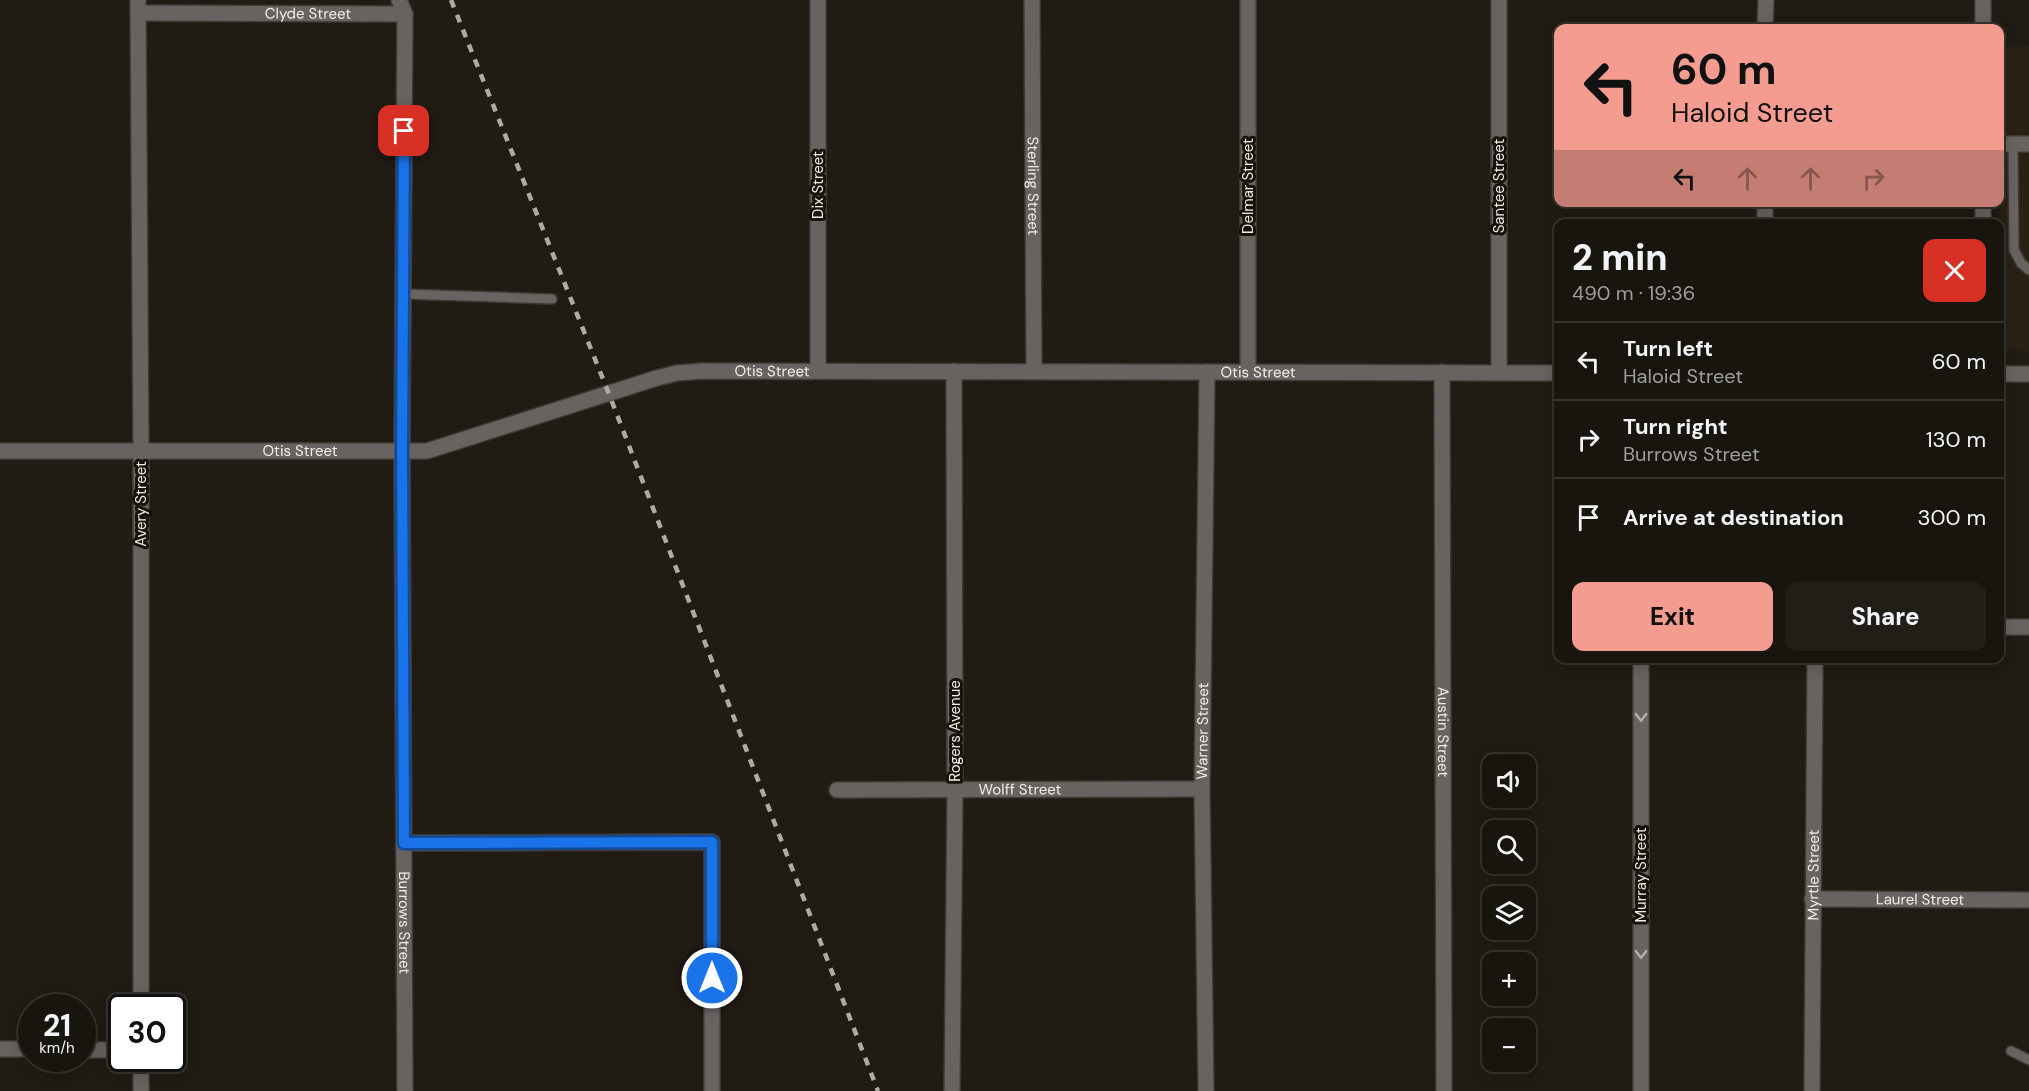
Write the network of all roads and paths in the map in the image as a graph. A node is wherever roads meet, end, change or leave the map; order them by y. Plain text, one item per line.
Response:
1 (818, 0) edge
2 (1032, 0) edge
3 (1248, 0) edge
4 (1499, 0) edge
5 (1766, 0) edge
6 (1983, 0) edge
7 (138, 7) edge
8 (402, 7) edge
9 (1766, 24) edge
10 (1983, 24) edge
11 (2006, 144) edge
12 (2029, 144) edge
13 (2029, 270) edge
14 (403, 294) junction
15 (552, 299) dead end
16 (818, 371) junction
17 (954, 371) junction
18 (1034, 371) junction
19 (1207, 372) junction
20 (1248, 372) junction
21 (1442, 372) junction
22 (1499, 372) junction
23 (1554, 373) edge
24 (2004, 374) edge
25 (2029, 374) edge
26 (0, 451) edge
27 (141, 451) junction
28 (402, 451) junction
29 (2004, 627) edge
30 (2029, 627) edge
31 (1641, 663) edge
32 (1815, 663) edge
33 (1203, 789) junction
34 (837, 790) dead end
35 (955, 791) junction
36 (404, 843) junction
37 (1812, 899) junction
38 (2029, 900) edge
39 (141, 994) edge
40 (0, 1049) edge
41 (18, 1049) edge
42 (2011, 1052) dead end
43 (2029, 1060) edge
44 (141, 1072) edge
45 (141, 1091) edge
46 (405, 1091) edge
47 (712, 1091) edge
48 (952, 1091) edge
49 (1206, 1091) edge
50 (1444, 1091) edge
51 (1641, 1091) edge
52 (1812, 1091) edge

1 - 16 street, Dix Street
2 - 18 street, Sterling Street
3 - 20 street, Delmar Street
4 - 22 street, Santee Street
5 - 9 street
6 - 10 street
7 - 8 street, Clyde Street
7 - 27 street, Avery Street
8 - 14 street, Burrows Street
11 - 12 street
11 - 13 lane
14 - 15 lane
14 - 28 street, Burrows Street
16 - 17 street, Otis Street
16 - 28 street, Otis Street
17 - 18 street, Otis Street
17 - 35 street, Rogers Avenue
18 - 19 street, Otis Street
19 - 20 street, Otis Street
19 - 33 street, Warner Street
20 - 21 street, Otis Street
21 - 22 street, Otis Street
21 - 50 street, Austin Street
22 - 23 street, Otis Street
24 - 25 street
26 - 27 street, Otis Street
27 - 28 street, Otis Street
27 - 39 street, Avery Street
28 - 36 street, Burrows Street
29 - 30 street
31 -> 51 street, Murray Street
32 - 37 street, Myrtle Street
33 - 35 street, Wolff Street
33 - 49 street, Warner Street
34 - 35 street, Wolff Street
35 - 48 street, Rogers Avenue
36 - 46 street, Burrows Street
36 - 47 street
37 - 38 street, Laurel Street
37 - 52 street, Myrtle Street
40 - 41 street
42 - 43 lane
44 - 45 street

